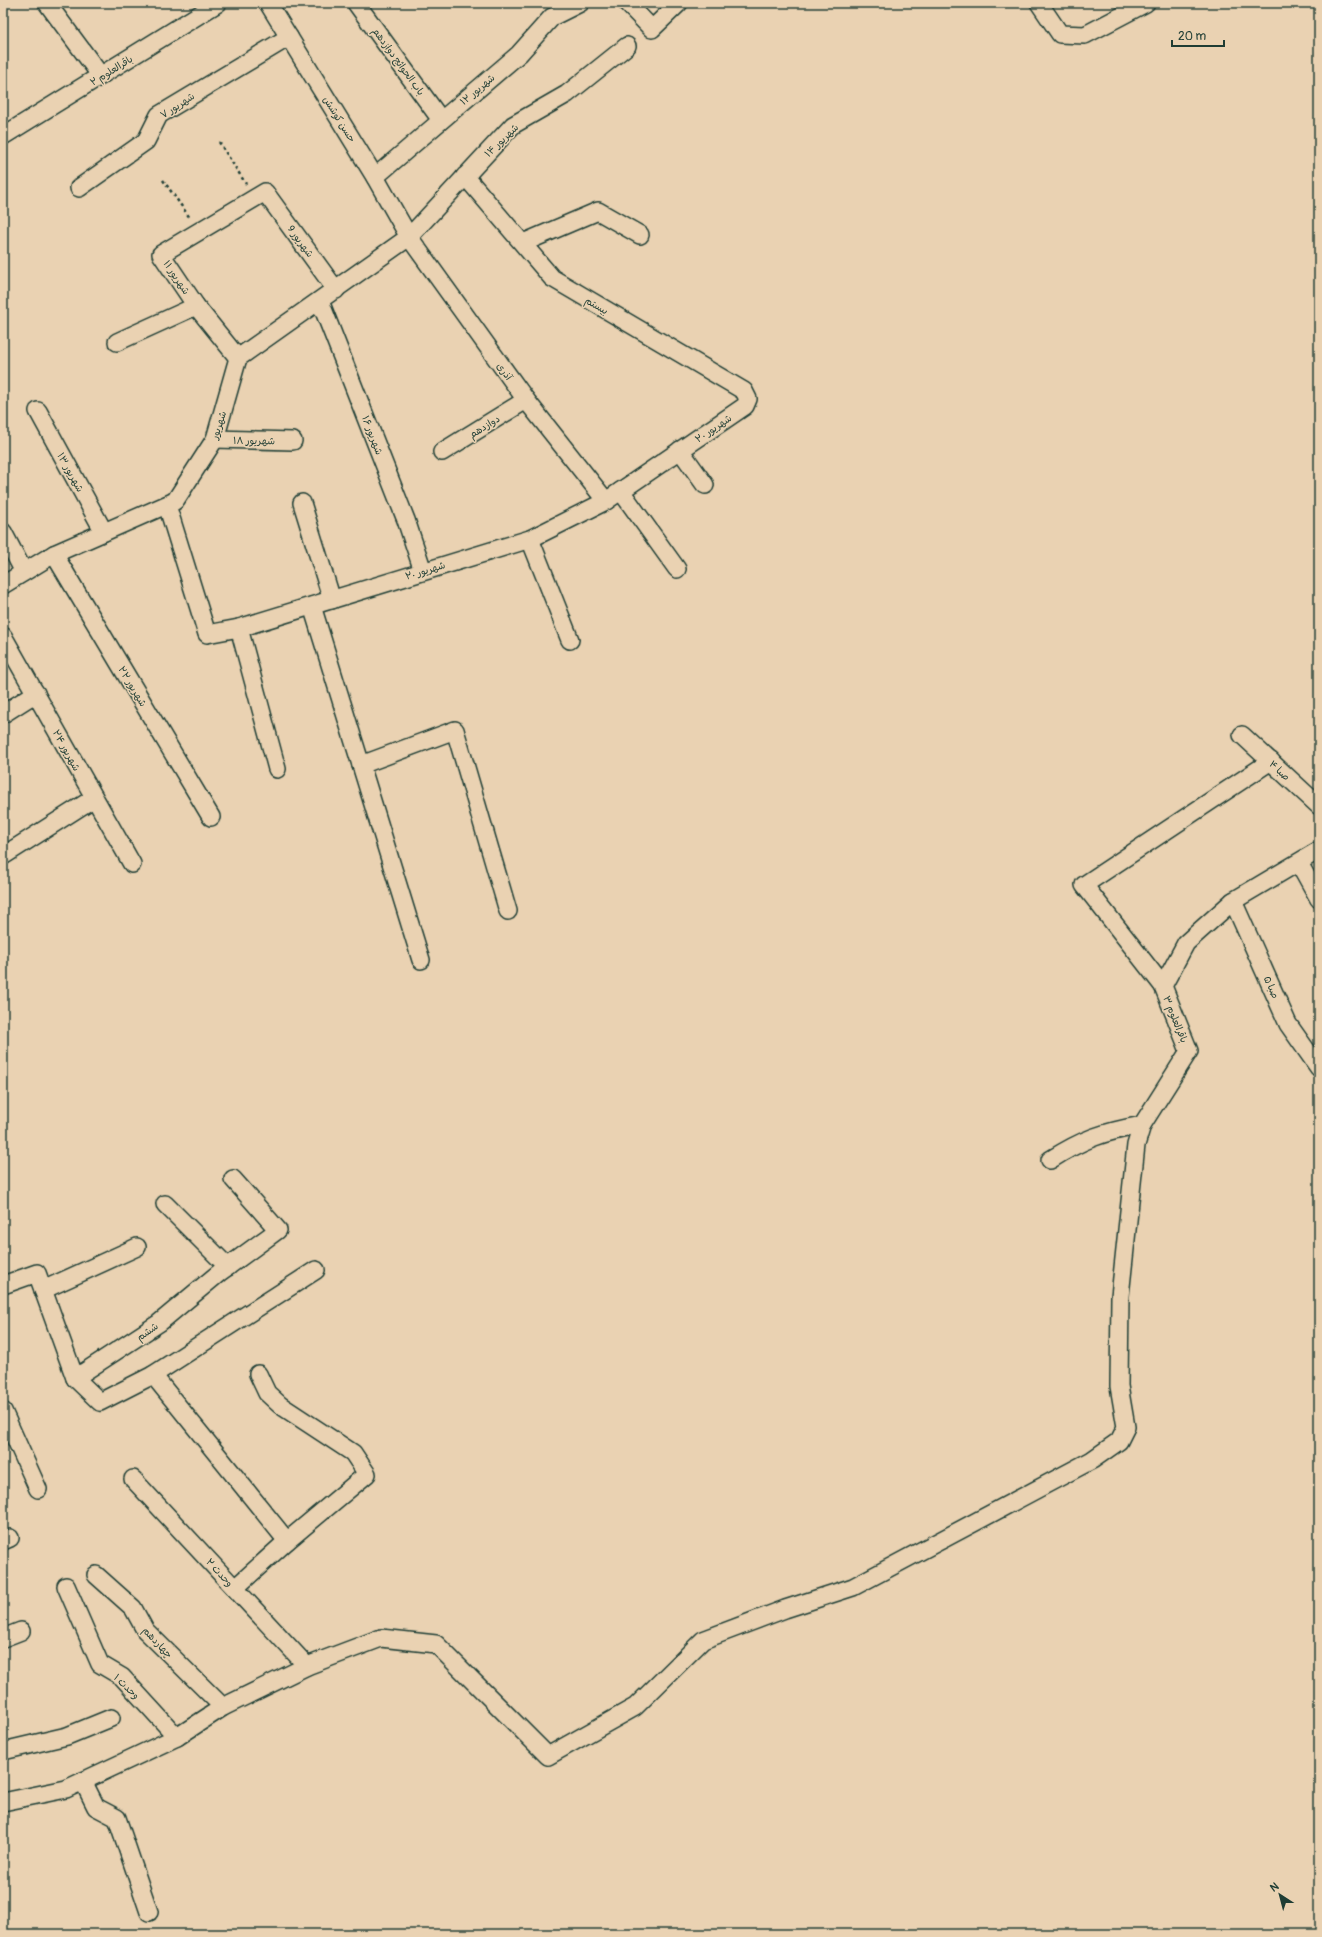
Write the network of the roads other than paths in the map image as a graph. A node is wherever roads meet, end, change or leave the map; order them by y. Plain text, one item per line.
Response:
1 (47, 3) edge
2 (218, 3) edge
3 (268, 3) edge
4 (356, 3) edge
5 (580, 3) edge
6 (627, 3) edge
7 (678, 3) edge
8 (1039, 3) edge
9 (1146, 3) edge
10 (1120, 9) edge
11 (289, 37) junction
12 (627, 46) dead end
13 (101, 76) junction
14 (441, 120) junction
15 (3, 136) edge
16 (465, 176) junction
17 (375, 177) junction
18 (79, 188) dead end
19 (260, 195) joint
20 (640, 235) dead end
21 (409, 238) junction
22 (523, 243) junction
23 (336, 290) junction
24 (320, 301) junction
25 (196, 306) junction
26 (117, 342) dead end
27 (238, 358) junction
28 (526, 400) junction
29 (745, 406) joint
30 (38, 411) dead end
31 (215, 439) junction
32 (293, 441) dead end
33 (680, 450) junction
34 (442, 452) dead end
35 (705, 485) dead end
36 (621, 491) junction
37 (606, 501) junction
38 (302, 502) dead end
39 (166, 504) junction
40 (3, 532) edge
41 (104, 532) junction
42 (530, 539) junction
43 (54, 554) junction
44 (677, 569) dead end
45 (423, 571) junction
46 (24, 572) junction
47 (3, 585) edge
48 (332, 600) junction
49 (312, 606) junction
50 (238, 628) junction
51 (3, 636) edge
52 (570, 640) dead end
53 (36, 693) junction
54 (3, 714) edge
55 (1242, 734) dead end
56 (1271, 761) junction
57 (361, 765) junction
58 (277, 769) dead end
59 (94, 798) junction
60 (1319, 806) edge
61 (210, 818) dead end
62 (1319, 850) edge
63 (3, 856) edge
64 (1299, 863) junction
65 (132, 864) dead end
66 (1319, 899) edge
67 (1234, 901) junction
68 (508, 910) dead end
69 (421, 960) dead end
70 (1163, 986) junction
71 (1319, 1068) edge
72 (1142, 1125) junction
73 (1050, 1160) dead end
74 (233, 1179) dead end
75 (166, 1204) dead end
76 (137, 1247) dead end
77 (228, 1267) junction
78 (316, 1270) dead end
79 (3, 1285) edge
80 (44, 1290) junction
81 (258, 1374) dead end
82 (153, 1375) junction
83 (74, 1378) junction
84 (3, 1411) edge
85 (133, 1479) dead end
86 (38, 1489) dead end
87 (287, 1541) junction
88 (96, 1574) dead end
89 (66, 1586) dead end
90 (234, 1588) junction
91 (21, 1631) dead end
92 (3, 1638) edge
93 (307, 1666) junction
94 (223, 1707) junction
95 (112, 1718) dead end
96 (177, 1737) junction
97 (3, 1750) edge
98 (83, 1781) junction
99 (3, 1802) edge
100 (149, 1912) dead end

1 - 13 street
2 - 13 street, باقرالعلوم ۲
3 - 11 street, حسن کوشش
4 - 14 street, باب الحوائج دوازدهم
5 - 14 street, شهریور ۱۲
6 - 7 street
8 - 10 street
9 - 10 street
11 - 17 street, حسن کوشش
11 - 18 street, شهریور ۷
12 - 16 street, شهریور ۱۴
13 - 15 street, باقرالعلوم ۲
14 - 17 street, شهریور ۱۲
16 - 21 street, شهریور ۱۴
16 - 22 street, بیستم
17 - 21 street, حسن کوشش
19 - 23 street, شهریور 9
19 - 25 street, شهریور ۱۱
20 - 22 street
21 - 23 street
21 - 28 street, آذری
22 - 29 street, بیستم
23 - 24 street
24 - 27 street
24 - 45 street, شهریور ۱۶
25 - 26 street
25 - 27 street, شهریور ۱۱
27 - 31 street, شهریور
28 - 34 street, دوازدهم
28 - 37 street, آذری
29 - 33 street, شهریور ۲۰
30 - 41 street, شهریور ۱۳
31 - 32 street, شهریور ۱۸
31 - 39 street, شهریور
33 - 35 street
33 - 36 street, شهریور ۲۰
36 - 37 street, شهریور ۲۰
36 - 44 street
37 - 42 street, شهریور ۲۰
38 - 48 street
39 - 41 street, شهریور
39 - 50 street, شهریور ۲۰
40 - 46 street
41 - 43 street, شهریور
42 - 45 street, شهریور ۲۰
42 - 52 street
43 - 46 street, شهریور
43 - 61 street, شهریور ۲۲
45 - 48 street, شهریور ۲۰
46 - 47 street, شهریور
48 - 49 street, شهریور ۲۰
49 - 50 street, شهریور ۲۰
49 - 57 street
50 - 58 street
51 - 53 street, شهریور ۲۴
53 - 54 street
53 - 59 street, شهریور ۲۴
55 - 56 street, صبا ۴
56 - 60 street, صبا ۴
56 - 70 street
57 - 68 street
57 - 69 street
59 - 63 street
59 - 65 street, شهریور ۲۴
62 - 64 street, باقرالعلوم ۳
64 - 66 street
64 - 67 street, باقرالعلوم ۳
67 - 70 street, باقرالعلوم ۳
67 - 71 street, صبا ۵
70 - 72 street, باقرالعلوم ۳
72 - 73 street
72 - 93 street, باقرالعلوم ۳
74 - 77 street, ششم
75 - 77 street
76 - 80 street
77 - 83 street, ششم
78 - 82 street
79 - 80 street
80 - 83 street
81 - 87 street
82 - 83 street
82 - 87 street
84 - 86 street
85 - 90 street, وحدت ۲
87 - 90 street
88 - 94 street, چهاردهم
89 - 96 street, وحدت ۱
90 - 93 street, وحدت ۲
91 - 92 street
93 - 94 street
94 - 96 street
95 - 97 street
96 - 98 street
98 - 99 street
98 - 100 street

